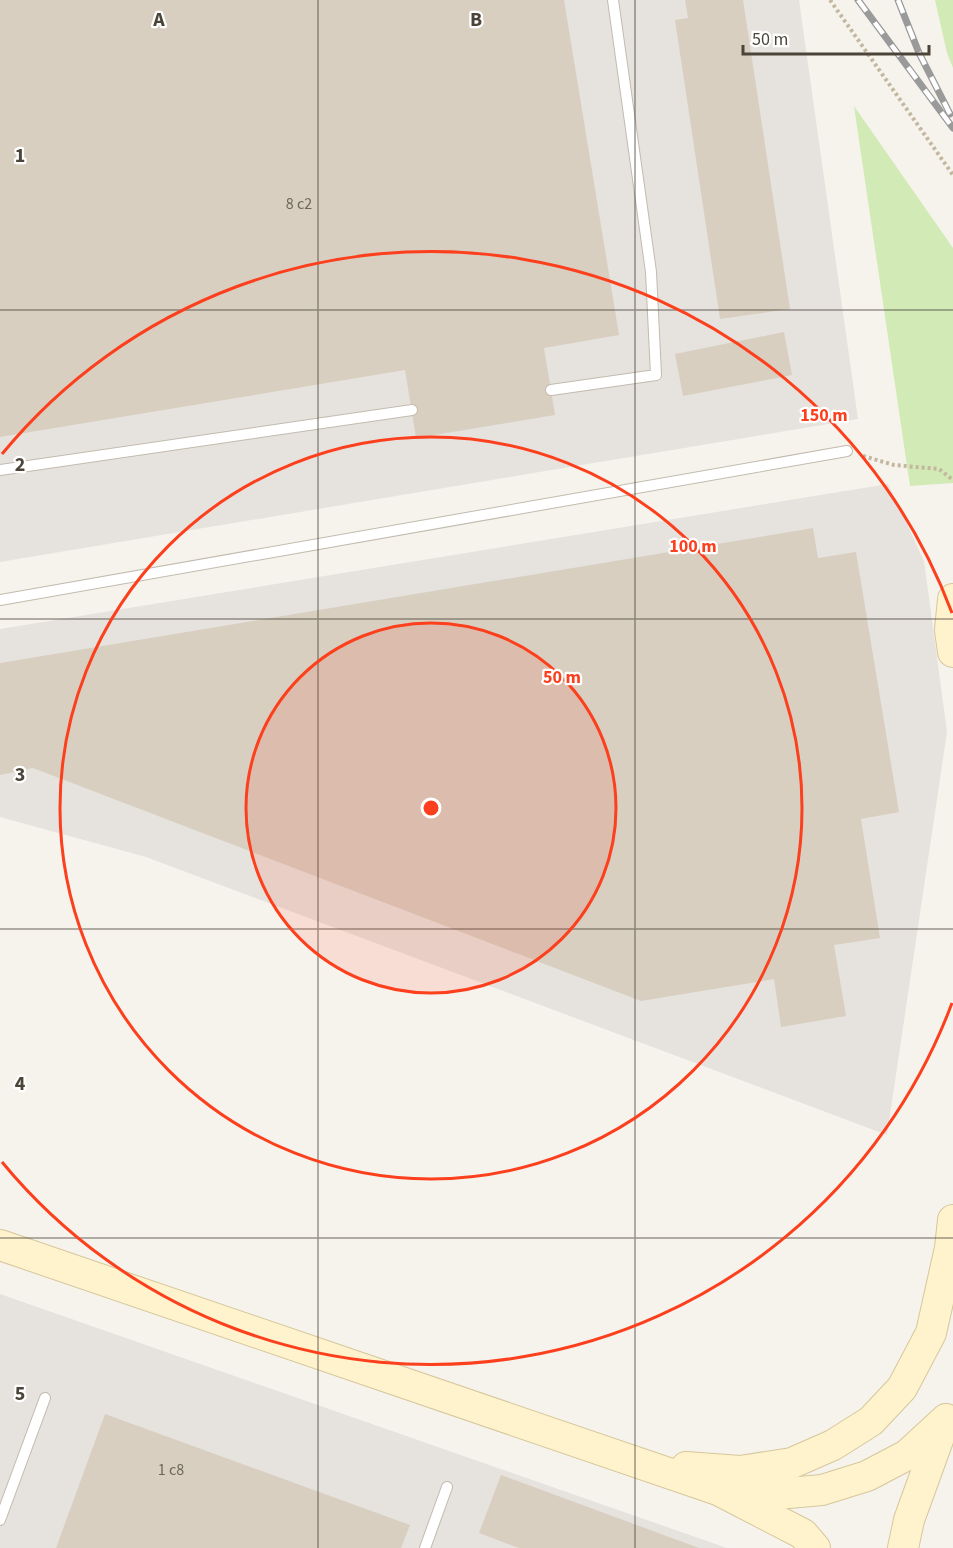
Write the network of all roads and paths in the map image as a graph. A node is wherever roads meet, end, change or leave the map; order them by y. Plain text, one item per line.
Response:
1 (613, 0) edge
2 (830, 0) edge
3 (953, 175) edge
4 (551, 390) dead end
5 (412, 410) dead end
6 (847, 451) joint
7 (0, 470) edge
8 (953, 480) edge
9 (953, 599) edge
10 (0, 600) edge
11 (953, 652) edge
12 (953, 1220) edge
13 (0, 1245) edge
14 (45, 1398) dead end
15 (949, 1412) edge
16 (624, 1457) junction
17 (447, 1487) dead end
18 (718, 1490) junction
19 (0, 1520) edge
20 (425, 1548) edge
21 (815, 1548) edge
22 (903, 1548) edge

1 - 4 lane
2 - 3 path
5 - 7 lane
6 - 8 path
6 - 10 lane
9 - 11 street
12 - 16 street
13 - 16 street
14 - 19 lane
15 - 18 street
15 - 22 street
16 - 18 street
17 - 20 lane
18 - 21 street

